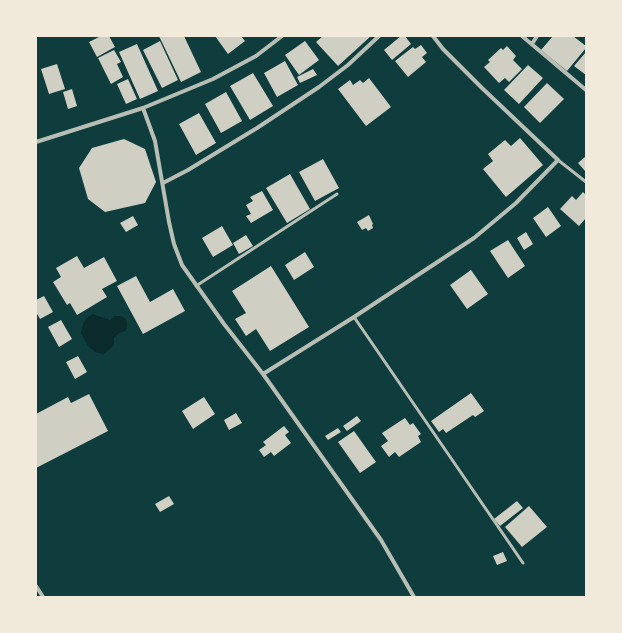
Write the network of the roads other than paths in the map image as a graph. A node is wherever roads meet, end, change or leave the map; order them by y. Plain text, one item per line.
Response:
1 (282, 36) edge
2 (379, 36) edge
3 (432, 36) edge
4 (522, 36) edge
5 (537, 36) edge
6 (532, 44) junction
7 (586, 90) edge
8 (143, 108) junction
9 (36, 142) edge
10 (558, 160) junction
11 (586, 182) edge
12 (163, 183) junction
13 (337, 194) dead end
14 (196, 286) junction
15 (354, 317) junction
16 (263, 374) junction
17 (523, 563) dead end
18 (36, 586) edge
19 (43, 597) edge
20 (414, 597) edge

1 - 8 street
2 - 12 street
3 - 10 street
4 - 6 street
5 - 6 street
6 - 7 street
8 - 9 street
8 - 12 street
10 - 11 lane
10 - 15 street
12 - 14 street
13 - 14 lane
14 - 16 street
15 - 16 street
15 - 17 lane
16 - 20 street
18 - 19 street

